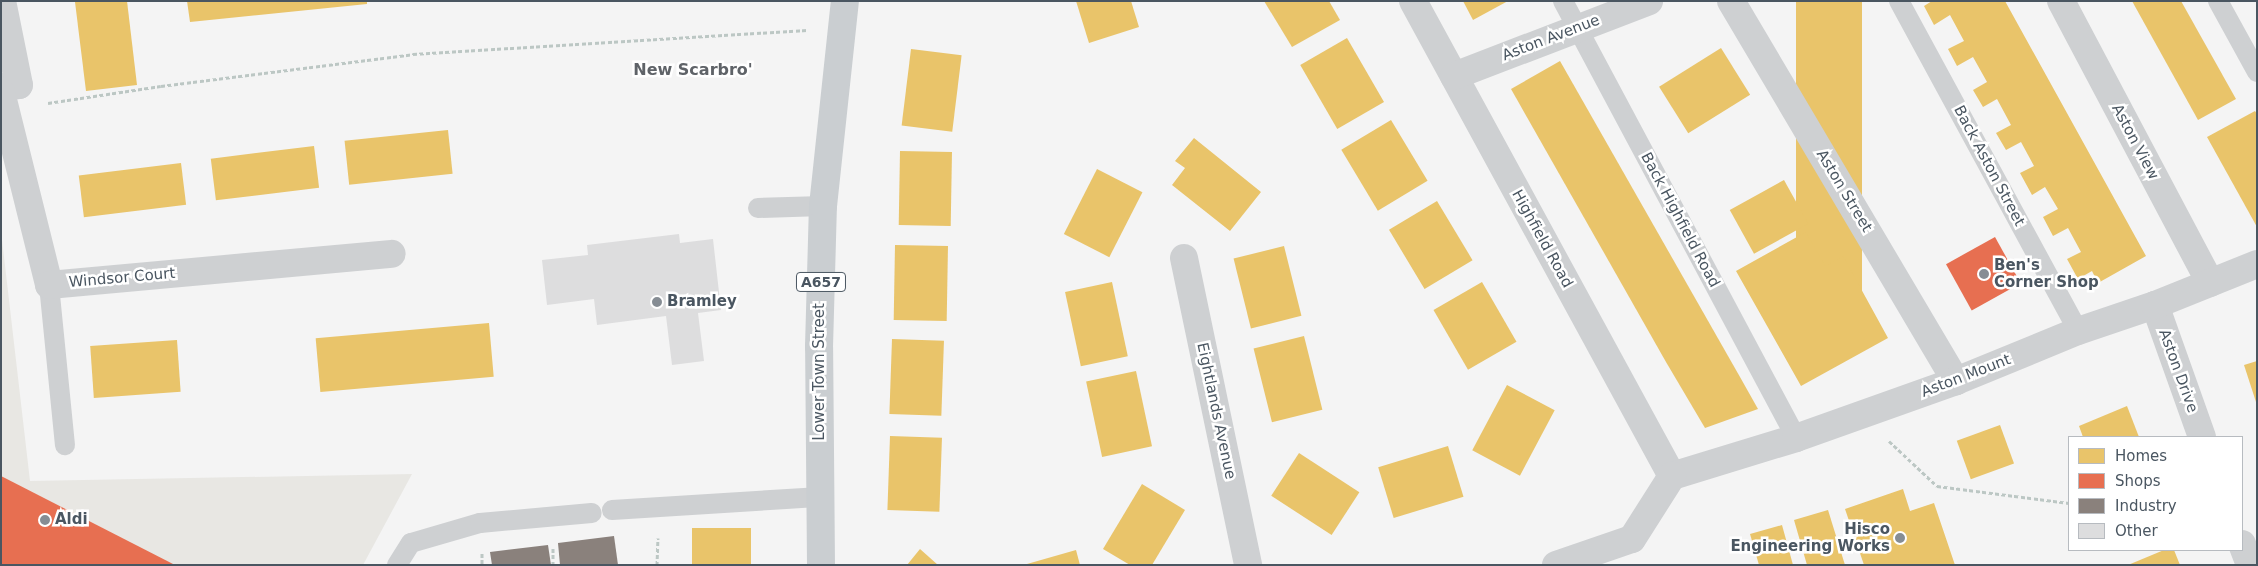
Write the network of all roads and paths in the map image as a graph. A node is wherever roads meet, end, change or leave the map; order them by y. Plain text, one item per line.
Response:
1 (2, 1) edge
2 (845, 1) edge
3 (1412, 1) edge
4 (1563, 1) edge
5 (1649, 1) edge
6 (1731, 1) edge
7 (1899, 1) edge
8 (2060, 1) edge
9 (2218, 1) edge
10 (841, 28) junction
11 (1578, 28) junction
12 (2257, 72) edge
13 (1454, 76) junction
14 (7, 88) edge
15 (823, 206) junction
16 (758, 208) dead end
17 (392, 254) dead end
18 (1184, 258) dead end
19 (2257, 264) edge
20 (2210, 283) junction
21 (49, 285) junction
22 (2154, 305) junction
23 (2078, 331) junction
24 (1956, 381) junction
25 (1861, 416) junction
26 (2202, 436) edge
27 (1796, 438) junction
28 (65, 445) dead end
29 (1672, 476) junction
30 (821, 497) junction
31 (2068, 503) edge
32 (612, 510) dead end
33 (592, 513) dead end
34 (2243, 547) edge
35 (397, 565) edge
36 (821, 565) edge
37 (1248, 565) edge
38 (1556, 565) edge
39 (2250, 565) edge

1 - 14 street, Windsor Court
2 - 10 main road, Lower Town Street / A657
3 - 13 street, Highfield Road
4 - 11 lane, Back Highfield Road
5 - 11 street, Aston Avenue
6 - 24 street, Aston Street
7 - 23 lane, Back Aston Street
8 - 20 street, Aston View
9 - 12 lane
10 - 14 path
10 - 15 main road, Lower Town Street / A657
11 - 13 street, Aston Avenue
11 - 27 lane, Back Highfield Road
13 - 29 street, Highfield Road
14 - 21 street, Windsor Court
15 - 16 lane
15 - 30 main road, Lower Town Street / A657
17 - 21 street, Windsor Court
18 - 37 street, Eightlands Avenue
19 - 20 street, Aston Mount
20 - 22 street, Aston Mount
21 - 28 lane
22 - 23 street, Aston Mount
22 - 26 street, Aston Drive
23 - 24 street, Aston Mount
24 - 25 street, Aston Mount
25 - 27 street, Aston Mount
25 - 31 path
27 - 29 street, Aston Mount
29 - 38 street
30 - 32 lane
30 - 36 main road, Lower Town Street / A657
33 - 35 lane
34 - 39 street

